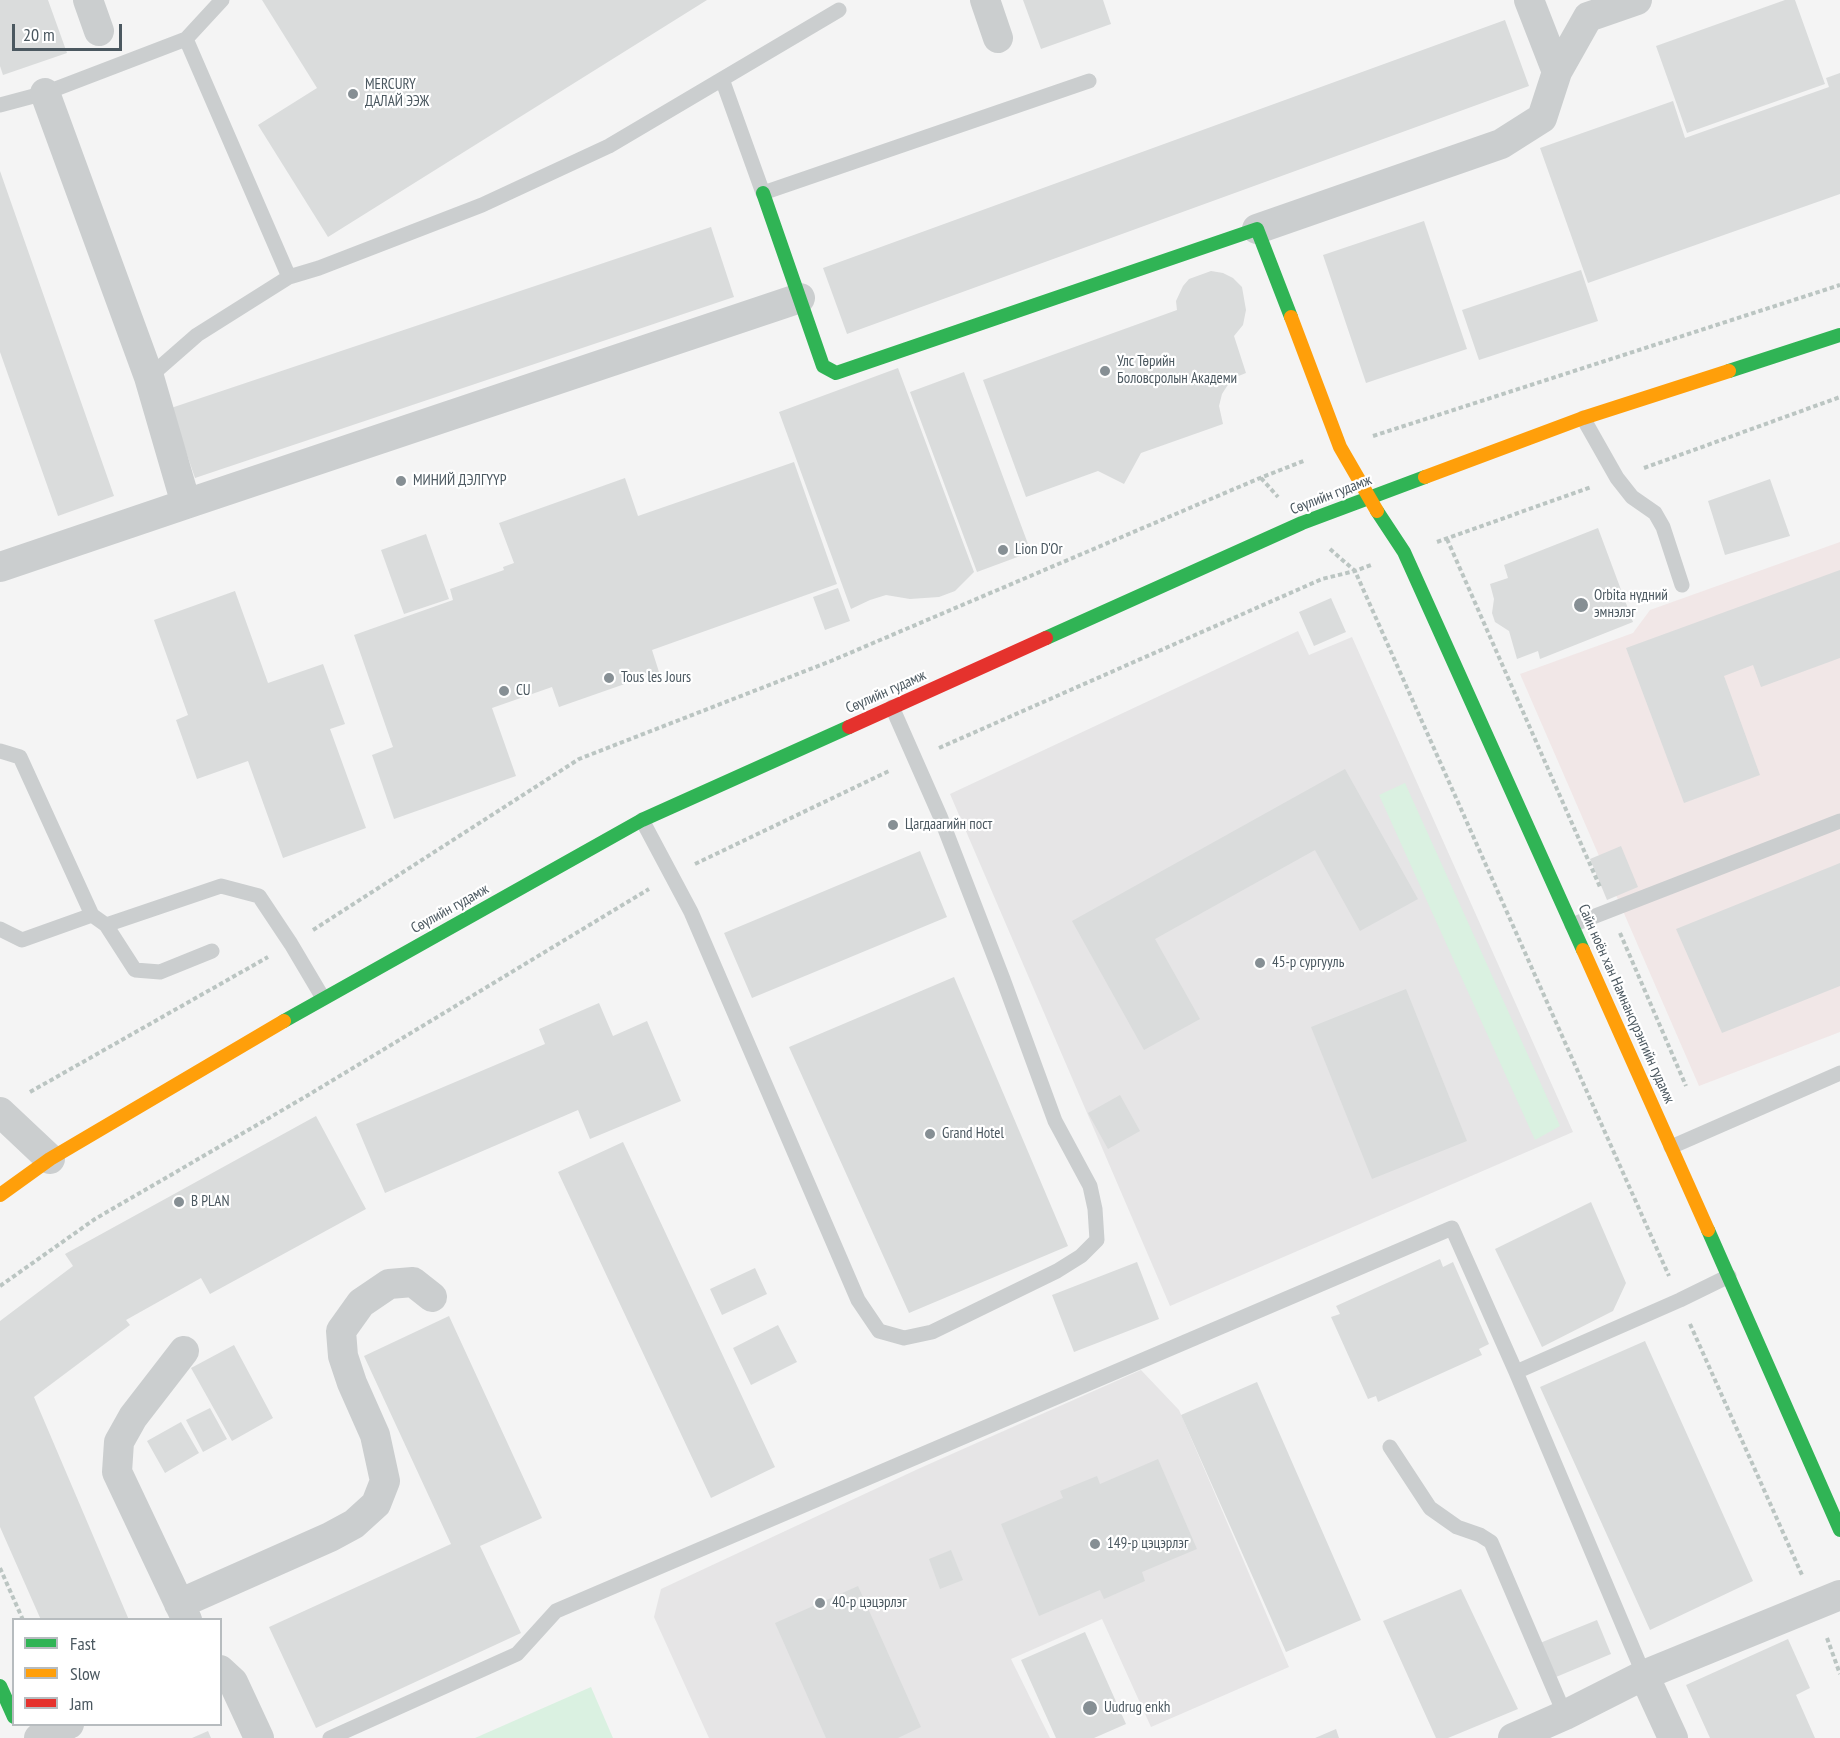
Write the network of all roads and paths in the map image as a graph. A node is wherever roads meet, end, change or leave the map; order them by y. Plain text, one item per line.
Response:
1 (88, 0) edge
2 (222, 0) edge
3 (985, 0) edge
4 (1529, 0) edge
5 (1637, 0) edge
6 (839, 10) dead end
7 (99, 31) dead end
8 (998, 38) dead end
9 (186, 39) junction
10 (1557, 72) junction
11 (722, 79) junction
12 (1089, 81) dead end
13 (45, 93) junction
14 (0, 105) edge
15 (763, 194) junction
16 (1257, 228) junction
17 (289, 277) junction
18 (1840, 285) edge
19 (800, 298) junction
20 (1840, 335) edge
21 (149, 378) junction
22 (1582, 418) junction
23 (1340, 447) junction
24 (1260, 478) junction
25 (1369, 499) junction
26 (186, 504) junction
27 (1302, 523) junction
28 (1447, 539) dead end
29 (0, 567) edge
30 (1682, 585) dead end
31 (892, 707) junction
32 (0, 751) edge
33 (642, 820) junction
34 (1840, 821) edge
35 (1610, 910) junction
36 (92, 915) junction
37 (106, 925) junction
38 (1572, 925) junction
39 (0, 929) edge
40 (291, 944) junction
41 (212, 951) dead end
42 (323, 998) junction
43 (1840, 1073) edge
44 (10, 1105) edge
45 (1705, 1132) junction
46 (1671, 1147) junction
47 (50, 1160) junction
48 (0, 1195) edge
49 (1729, 1276) junction
50 (432, 1297) dead end
51 (1680, 1300) junction
52 (184, 1351) dead end
53 (1516, 1372) junction
54 (1390, 1447) dead end
55 (1840, 1530) edge
56 (0, 1568) edge
57 (1828, 1600) edge
58 (183, 1612) edge
59 (22, 1618) edge
60 (222, 1672) edge
61 (1840, 1674) edge
62 (1644, 1675) junction
63 (0, 1686) edge
64 (12, 1713) edge
65 (1565, 1715) junction
66 (62, 1726) edge
67 (25, 1731) edge
68 (259, 1738) edge
69 (330, 1738) edge
70 (1513, 1738) edge
71 (1672, 1738) edge

1 - 7 street
2 - 9 lane
3 - 8 street
4 - 10 street
5 - 10 street
6 - 11 lane
9 - 13 lane
9 - 17 lane
10 - 16 street
11 - 15 lane
11 - 17 lane
12 - 15 lane
13 - 14 lane
13 - 21 street
15 - 19 main road
16 - 19 main road
16 - 23 main road, Сайн ноён хан Намнансүрэнгийн гудамж
17 - 21 lane
18 - 23 path
19 - 26 street
20 - 22 main road, Сөүлийн гудамж
21 - 26 street
22 - 25 main road, Сөүлийн гудамж
22 - 30 lane
23 - 24 path
23 - 25 main road, Сайн ноён хан Намнансүрэнгийн гудамж
24 - 27 path
24 - 40 path
25 - 27 main road, Сөүлийн гудамж
25 - 38 main road, Сайн ноён хан Намнансүрэнгийн гудамж
26 - 29 street
27 - 31 main road, Сөүлийн гудамж
27 - 51 path
28 - 35 path
31 - 33 main road, Сөүлийн гудамж
31 - 33 lane
32 - 36 lane
33 - 42 main road, Сөүлийн гудамж
34 - 35 lane
35 - 38 lane
35 - 45 path
36 - 37 lane
36 - 39 lane
37 - 40 lane
37 - 41 lane
38 - 46 main road, Сайн ноён хан Намнансүрэнгийн гудамж
40 - 42 lane
40 - 44 path
42 - 47 main road, Сөүлийн гудамж
43 - 45 lane
44 - 47 street
45 - 46 lane
46 - 49 main road, Сайн ноён хан Намнансүрэнгийн гудамж
47 - 48 main road, Сөүлийн гудамж
49 - 51 lane
49 - 55 main road, Сайн ноён хан Намнансүрэнгийн гудамж
50 - 58 street
51 - 53 lane
51 - 57 path
52 - 58 street
53 - 62 lane
53 - 69 lane
54 - 65 lane
56 - 59 path
57 - 61 path
57 - 62 street
60 - 68 street
62 - 65 street
62 - 71 street
63 - 64 main road
65 - 70 street
66 - 67 street

